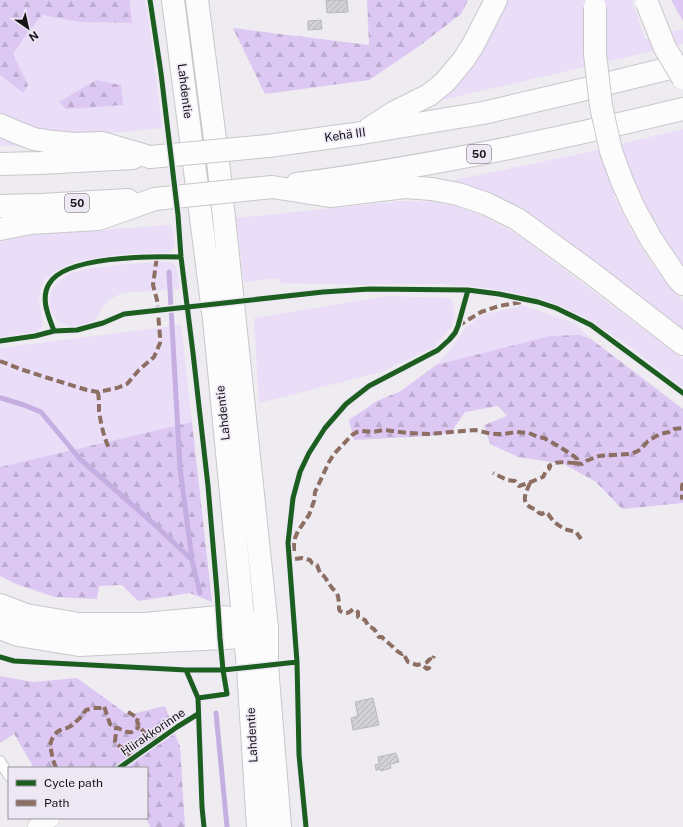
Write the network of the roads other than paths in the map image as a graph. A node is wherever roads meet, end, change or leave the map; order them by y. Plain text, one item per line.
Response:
1 (173, 0) edge
2 (197, 0) edge
3 (496, 0) edge
4 (646, 2) edge
5 (595, 3) edge
6 (683, 65) edge
7 (683, 78) edge
8 (683, 109) edge
9 (0, 125) edge
10 (362, 133) junction
11 (150, 157) junction
12 (0, 164) edge
13 (272, 187) junction
14 (155, 199) junction
15 (0, 206) edge
16 (0, 229) edge
17 (683, 284) edge
18 (683, 344) edge
19 (0, 604) edge
20 (0, 628) edge
21 (244, 628) junction
22 (267, 628) junction
23 (0, 761) edge
24 (8, 774) edge
25 (258, 827) edge
26 (280, 827) edge

1 - 21 main road, Lahdentie
2 - 22 main road, Lahdentie
3 - 10 main road
4 - 7 main road, bridge
5 - 17 main road, bridge
6 - 10 main road, Kehä III
8 - 13 main road, 50
9 - 11 main road
10 - 11 main road, Kehä III, bridge
11 - 12 main road, Kehä III
13 - 14 main road, 50, bridge
13 - 18 main road
14 - 15 main road, 50
14 - 16 main road
19 - 21 main road
20 - 21 main road
21 - 22 main road
21 - 25 main road, Lahdentie
22 - 26 main road, Lahdentie
23 - 24 lane

